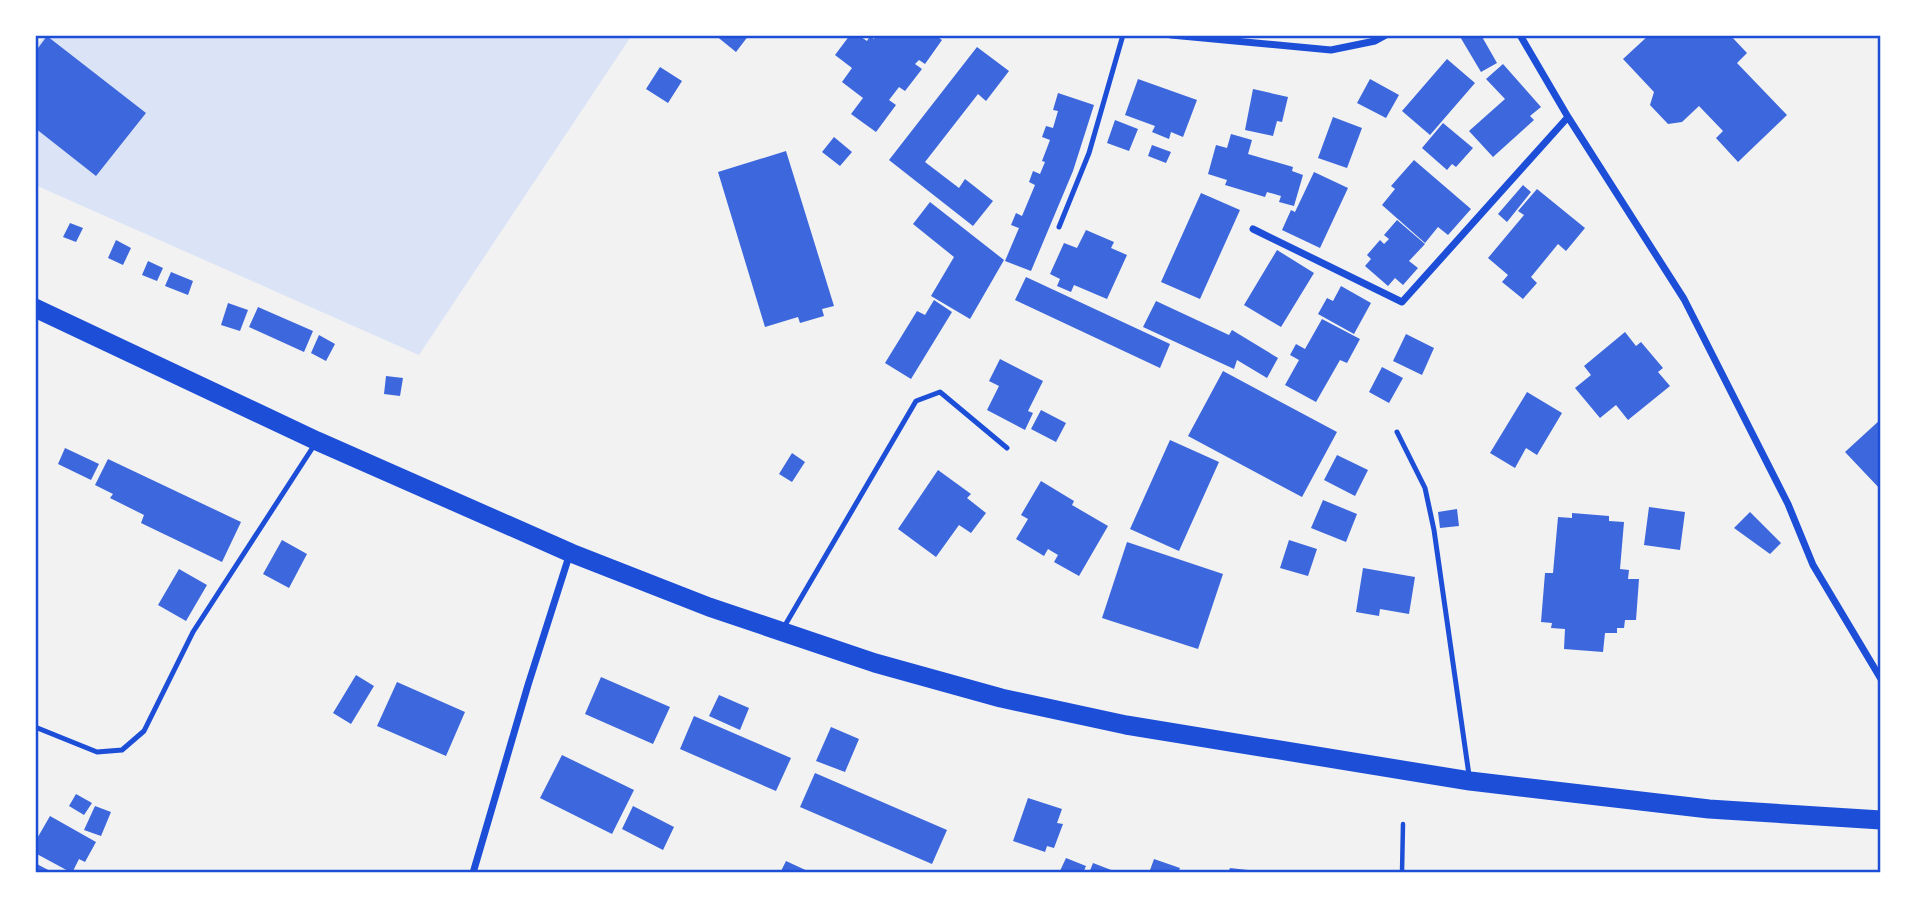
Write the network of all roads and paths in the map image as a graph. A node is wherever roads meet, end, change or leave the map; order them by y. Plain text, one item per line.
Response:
1 (1123, 35) edge
2 (1171, 35) edge
3 (1386, 35) edge
4 (1521, 35) edge
5 (1568, 117) junction
6 (1059, 227) dead end
7 (1253, 229) dead end
8 (35, 308) edge
9 (1397, 432) dead end
10 (317, 441) junction
11 (1007, 448) dead end
12 (571, 553) junction
13 (781, 633) junction
14 (1881, 679) edge
15 (35, 727) edge
16 (1470, 781) junction
17 (1881, 820) edge
18 (1403, 824) dead end
19 (473, 873) edge
20 (1402, 873) edge

1 - 6 lane
2 - 3 street
4 - 5 street
5 - 7 street
5 - 14 street
8 - 10 highway
9 - 16 lane
10 - 12 highway
10 - 15 lane
11 - 13 lane
12 - 13 highway
12 - 19 street
13 - 16 highway
16 - 17 highway
18 - 20 path

